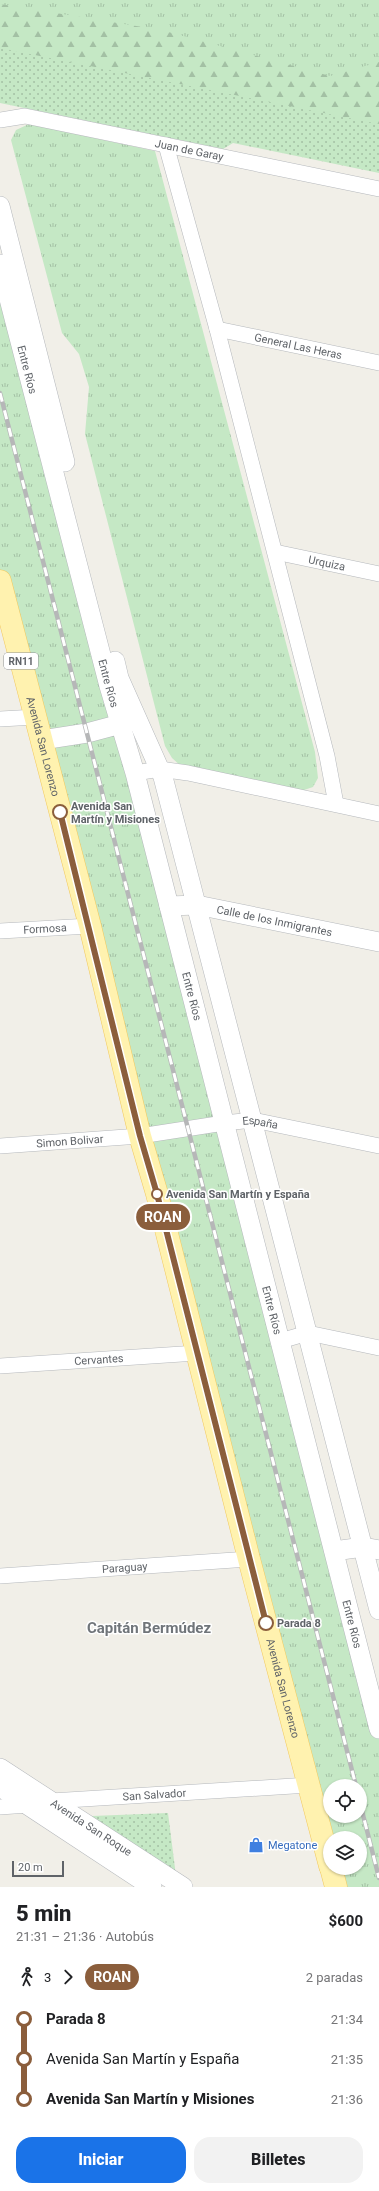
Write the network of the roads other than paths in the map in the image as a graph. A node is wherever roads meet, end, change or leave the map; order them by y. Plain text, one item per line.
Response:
1 (0, 120) edge
2 (166, 145) junction
3 (379, 189) edge
4 (0, 206) edge
5 (0, 264) edge
6 (217, 329) junction
7 (379, 363) edge
8 (275, 552) junction
9 (379, 574) edge
10 (0, 581) edge
11 (36, 717) junction
12 (0, 720) edge
13 (129, 721) junction
14 (42, 740) junction
15 (160, 769) junction
16 (135, 773) junction
17 (336, 804) junction
18 (379, 814) edge
19 (197, 905) junction
20 (169, 906) junction
21 (90, 926) junction
22 (0, 931) edge
23 (379, 942) edge
24 (253, 1120) junction
25 (224, 1123) junction
26 (140, 1136) junction
27 (0, 1146) edge
28 (379, 1146) edge
29 (308, 1333) junction
30 (280, 1341) junction
31 (379, 1348) edge
32 (197, 1353) junction
33 (0, 1366) edge
34 (371, 1548) edge
35 (334, 1551) junction
36 (250, 1559) junction
37 (0, 1576) edge
38 (379, 1610) edge
39 (379, 1729) edge
40 (0, 1768) edge
41 (308, 1785) junction
42 (0, 1787) edge
43 (50, 1801) junction
44 (28, 1805) junction
45 (0, 1807) edge
46 (323, 1841) edge
47 (332, 1875) edge
48 (152, 1887) edge
49 (182, 1887) edge
50 (336, 1887) edge

1 - 2 street, Juan de Garay
2 - 3 street, Juan de Garay
2 - 6 street
4 - 13 street, Entre Ríos
5 - 13 street, Entre Ríos
6 - 7 street, General Las Heras
6 - 8 street
8 - 9 street, Urquiza
8 - 17 street
10 - 11 main road, Avenida San Lorenzo / RN11
11 - 12 street
11 - 14 main road, Avenida San Lorenzo / RN11
13 - 14 street
13 - 15 street, Entre Ríos
13 - 16 street, Entre Ríos
14 - 21 main road, Avenida San Lorenzo / RN11
15 - 16 street
15 - 17 street
15 - 19 street, Entre Ríos
16 - 20 street, Entre Ríos
17 - 18 street
19 - 20 street, Calle de los Inmigrantes
19 - 23 street, Calle de los Inmigrantes
19 - 24 street, Entre Ríos
20 - 25 street, Entre Ríos
21 - 22 street, Formosa
21 - 26 main road, Avenida San Lorenzo / RN11
24 - 25 street, España
24 - 28 street, España
24 - 29 street, Entre Ríos
25 - 26 street, España
25 - 30 street, Entre Ríos
26 - 27 street, Simon Bolivar
26 - 32 main road, Avenida San Lorenzo / RN11
29 - 30 street
29 - 31 street
29 - 34 street, Entre Ríos
30 - 35 street, Entre Ríos
32 - 33 street, Cervantes
32 - 36 main road, Avenida San Lorenzo / RN11
34 - 35 street
34 - 38 street, Entre Ríos
35 - 39 street, Entre Ríos
36 - 37 street, Paraguay
36 - 41 main road, Avenida San Lorenzo / RN11
40 - 43 street, Avenida San Roque
41 - 43 street, San Salvador
41 - 46 main road, Avenida San Lorenzo / RN11
42 - 44 street, Avenida San Roque
43 - 44 street, San Salvador
43 - 49 street, Avenida San Roque
44 - 45 street, San Salvador
44 - 48 street, Avenida San Roque
47 - 50 main road, Avenida San Lorenzo / RN11

